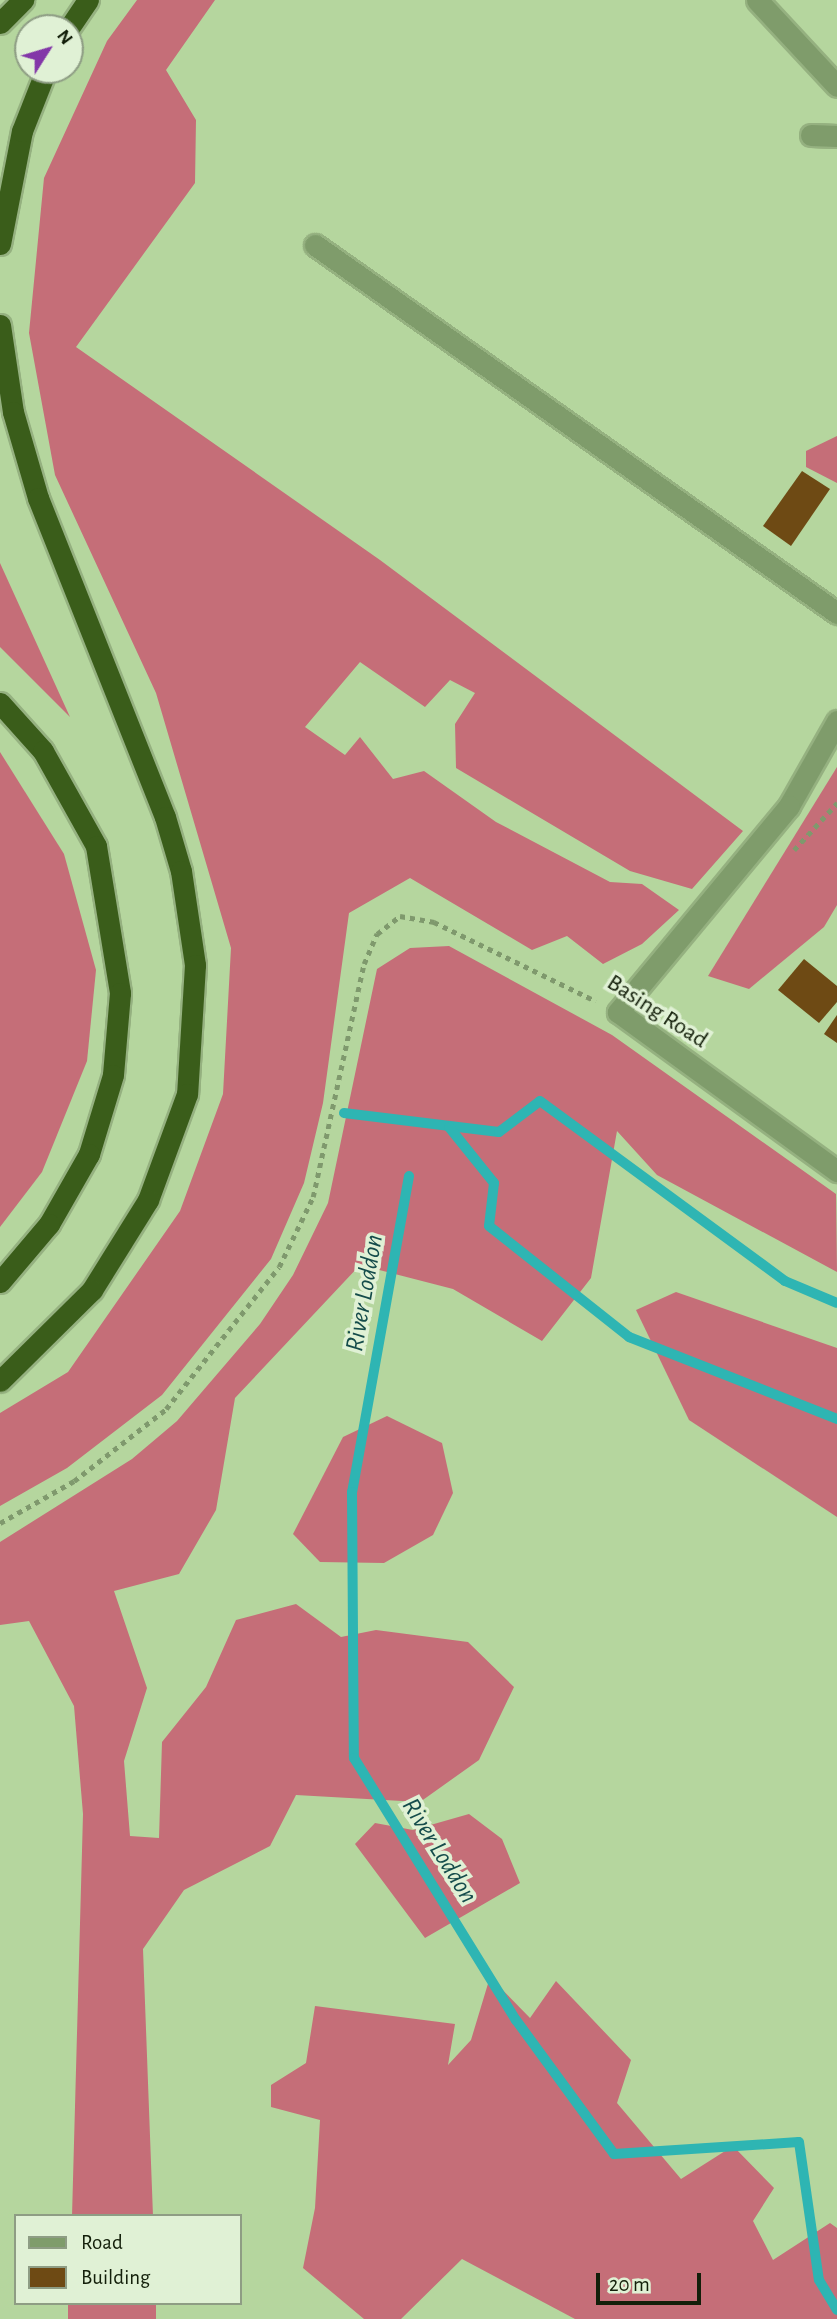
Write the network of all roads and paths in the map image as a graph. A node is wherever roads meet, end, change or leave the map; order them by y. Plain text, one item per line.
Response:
1 (23, 0) edge
2 (757, 0) edge
3 (0, 23) edge
4 (41, 84) edge
5 (837, 86) edge
6 (811, 135) dead end
7 (837, 136) edge
8 (0, 244) edge
9 (315, 245) dead end
10 (0, 325) edge
11 (837, 613) edge
12 (0, 703) edge
13 (837, 721) edge
14 (618, 1012) junction
15 (837, 1171) edge
16 (0, 1282) edge
17 (0, 1381) edge
18 (0, 1523) edge

1 - 3 highway
2 - 5 lane
4 - 8 highway
6 - 7 lane
9 - 11 lane
10 - 17 highway
12 - 16 highway
13 - 14 lane
14 - 15 lane, Basing Road
14 - 18 path, Basing Road

